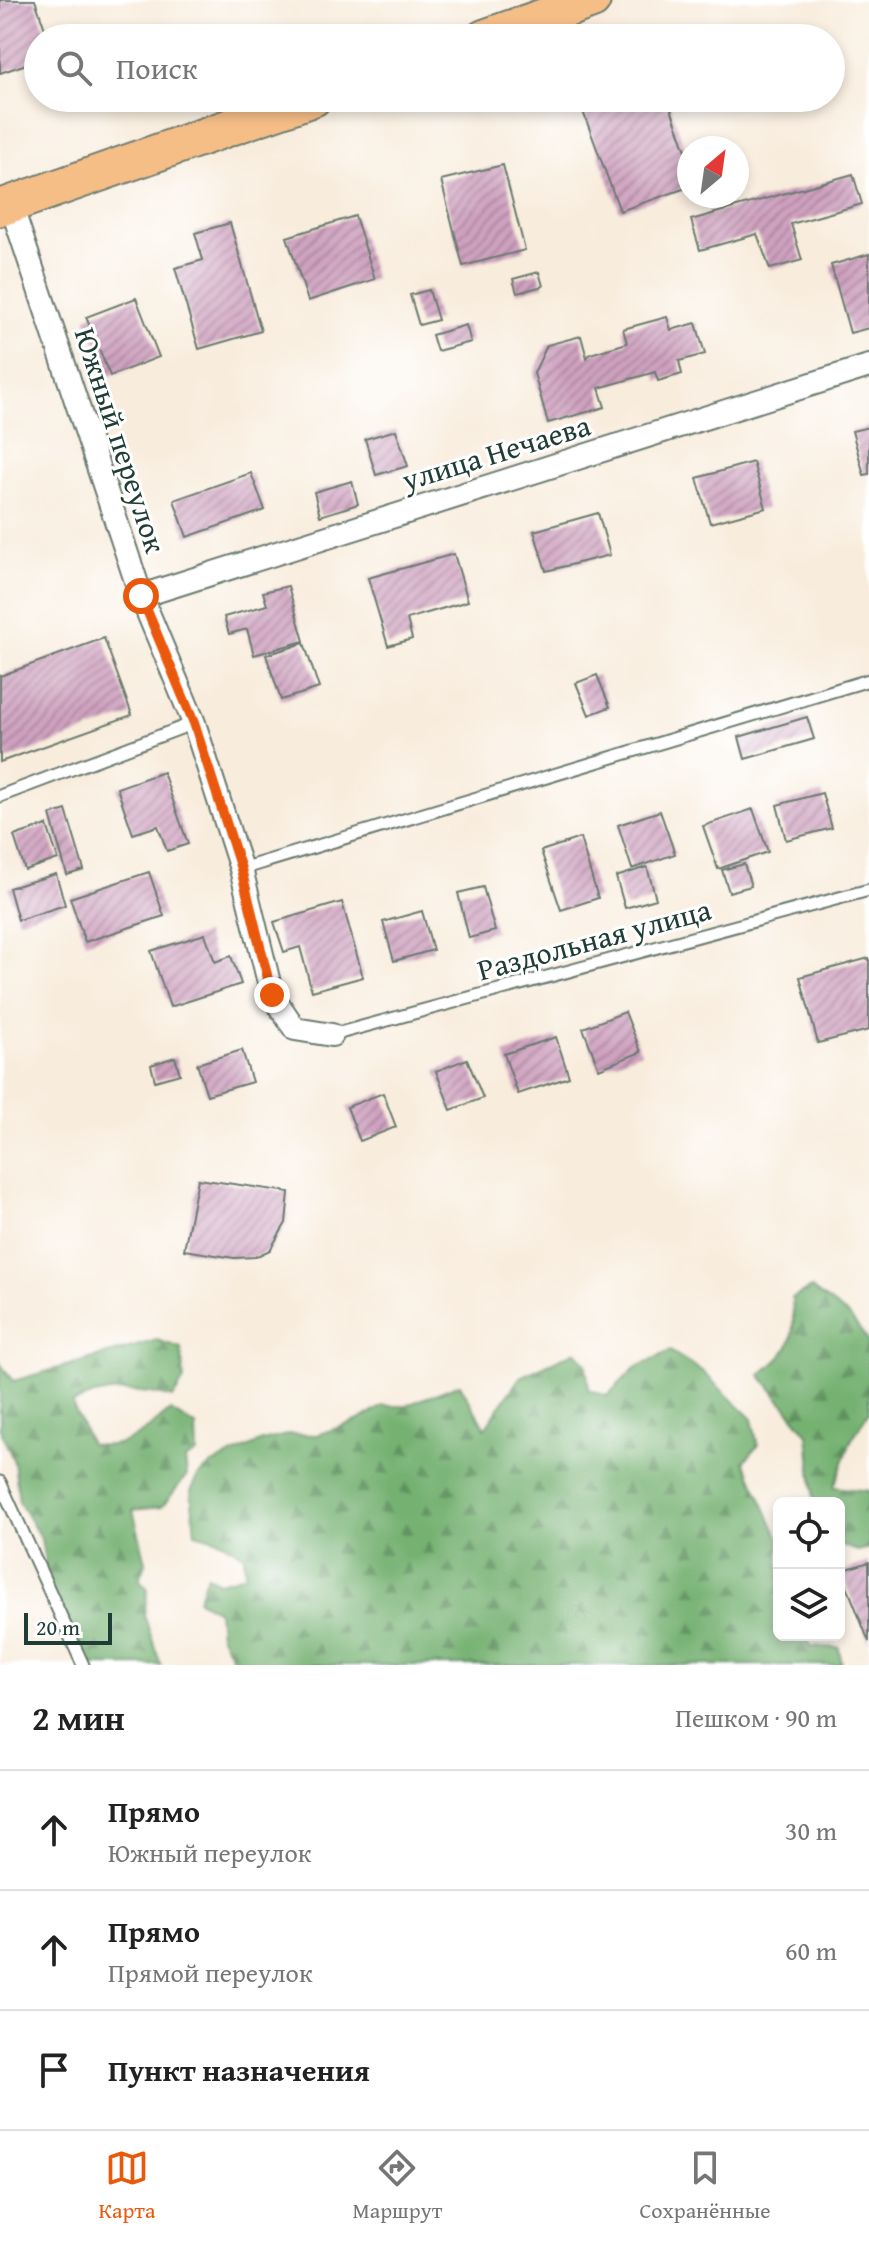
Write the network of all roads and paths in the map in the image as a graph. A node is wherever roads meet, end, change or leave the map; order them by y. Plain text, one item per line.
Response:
1 (592, 0) edge
2 (524, 24) edge
3 (273, 112) edge
4 (5, 206) edge
5 (869, 366) edge
6 (141, 596) junction
7 (869, 680) edge
8 (194, 723) junction
9 (0, 796) edge
10 (241, 869) junction
11 (869, 890) edge
12 (332, 1035) joint
13 (0, 1482) edge
14 (83, 1665) edge

1 - 2 main road
3 - 4 main road
4 - 6 street, Южный переулок
5 - 6 street, улица Нечаева
6 - 8 street, Южный переулок
7 - 10 lane
8 - 9 lane
8 - 10 street, Южный переулок
10 - 12 street, Южный переулок
11 - 12 lane, Раздольная улица
13 - 14 lane

